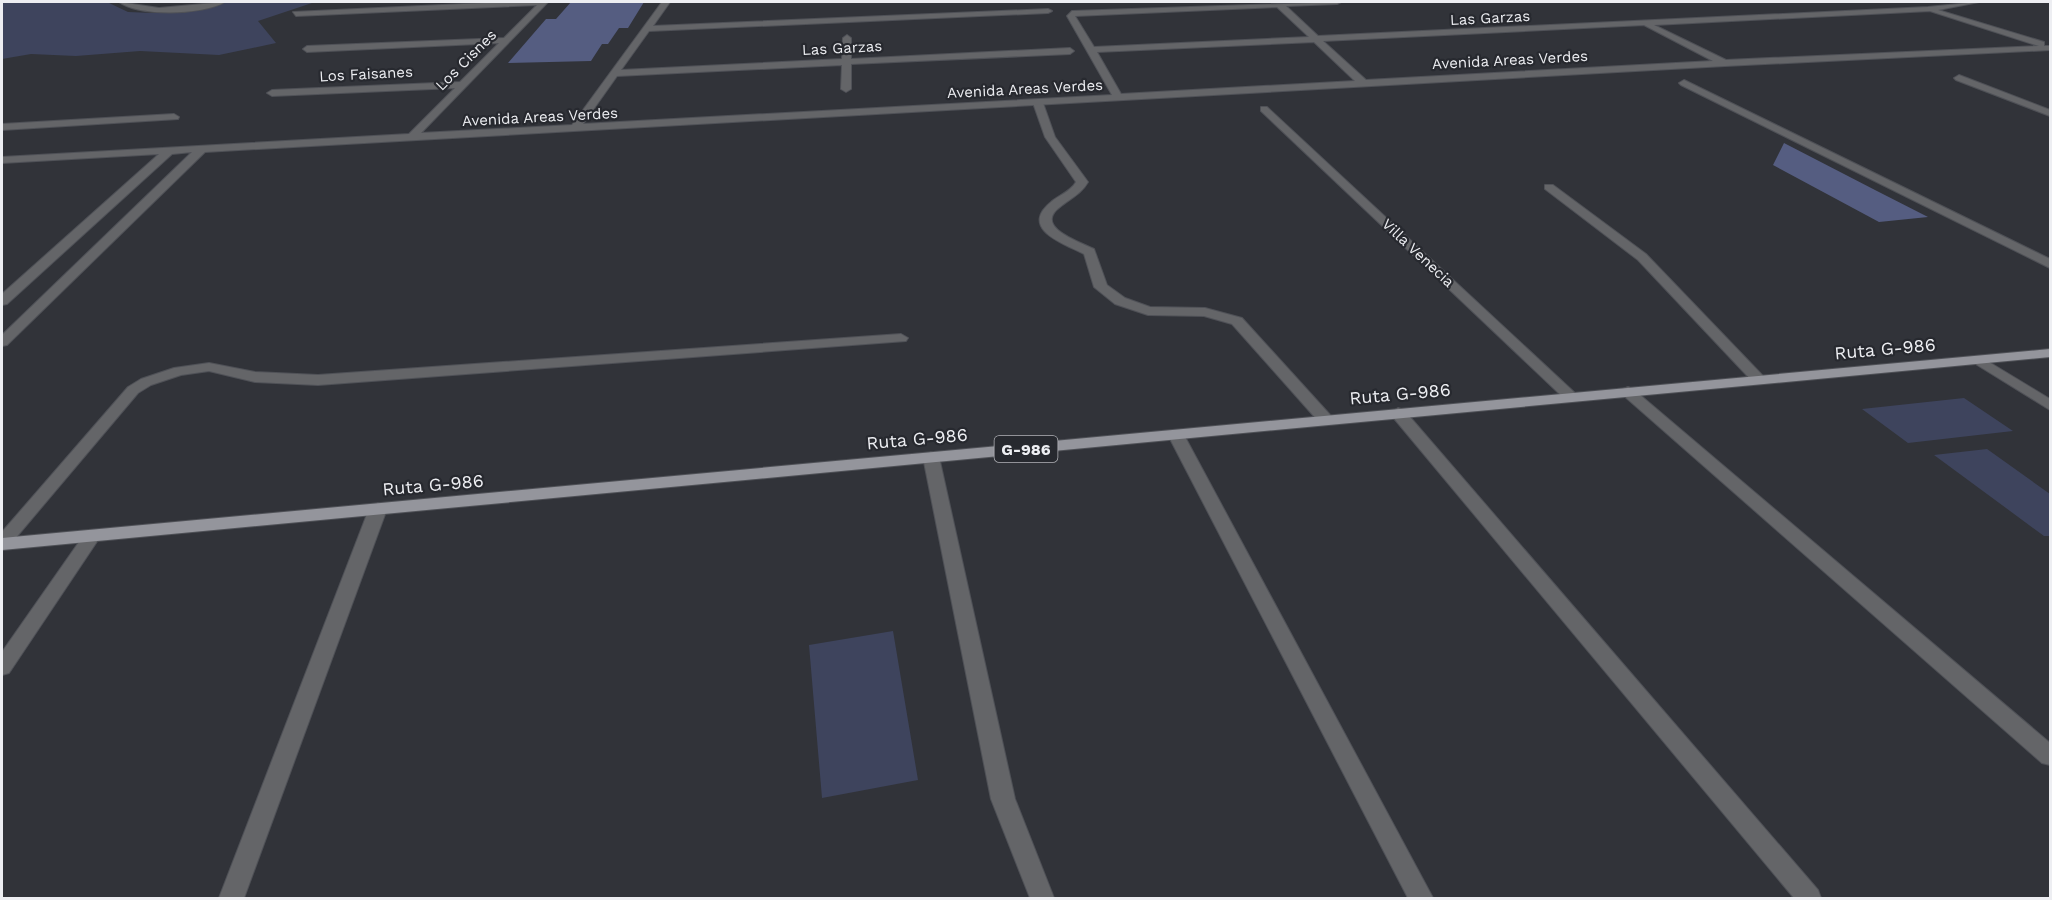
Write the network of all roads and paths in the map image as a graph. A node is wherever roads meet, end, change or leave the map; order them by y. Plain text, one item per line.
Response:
1 (123, 2) edge
2 (221, 2) edge
3 (424, 2) edge
4 (543, 2) edge
5 (666, 2) edge
6 (1337, 2) edge
7 (1904, 2) edge
8 (1975, 2) edge
9 (1279, 4) junction
10 (414, 9) junction
11 (1928, 9) junction
12 (1048, 12) dead end
13 (296, 14) dead end
14 (1645, 24) junction
15 (646, 29) junction
16 (847, 38) dead end
17 (507, 40) junction
18 (1317, 40) junction
19 (2050, 47) edge
20 (307, 49) dead end
21 (1070, 51) dead end
22 (1090, 51) junction
23 (847, 62) junction
24 (1725, 63) junction
25 (616, 73) junction
26 (1959, 78) dead end
27 (1684, 82) dead end
28 (1364, 84) junction
29 (461, 85) junction
30 (846, 89) dead end
31 (272, 93) dead end
32 (1119, 98) junction
33 (1038, 103) junction
34 (1264, 109) dead end
35 (2050, 113) edge
36 (174, 117) dead end
37 (2, 127) edge
38 (574, 129) junction
39 (410, 139) junction
40 (201, 150) junction
41 (168, 152) junction
42 (2, 160) edge
43 (1550, 187) dead end
44 (2050, 264) edge
45 (2, 301) edge
46 (901, 338) dead end
47 (2, 342) edge
48 (2050, 353) edge
49 (1979, 360) junction
50 (1759, 380) junction
51 (1628, 392) junction
52 (1571, 397) junction
53 (2050, 405) edge
54 (1398, 413) junction
55 (1326, 420) junction
56 (1176, 435) junction
57 (931, 457) junction
58 (378, 509) junction
59 (92, 536) junction
60 (2, 544) edge
61 (2, 667) edge
62 (2050, 756) edge
63 (231, 898) edge
64 (1042, 898) edge
65 (1421, 898) edge
66 (1809, 898) edge

1 - 2 street
3 - 10 street
4 - 10 street
4 - 17 street, Los Cisnes
5 - 15 street
6 - 9 street
7 - 11 street
8 - 11 street
9 - 18 street
9 - 22 street
10 - 13 street
11 - 14 street, Las Garzas
11 - 19 street
12 - 15 street
14 - 18 street, Las Garzas
14 - 24 street
15 - 25 street
16 - 23 street
17 - 20 street
17 - 29 street, Los Cisnes
18 - 22 street, Las Garzas
18 - 28 street
19 - 24 street, Avenida Areas Verdes
21 - 23 street, Las Garzas
22 - 32 street
23 - 25 street, Las Garzas
23 - 30 street
24 - 28 street, Avenida Areas Verdes
25 - 38 street
26 - 35 street
27 - 44 street
28 - 32 street, Avenida Areas Verdes
29 - 31 street, Los Faisanes
29 - 39 street, Los Cisnes
32 - 33 street, Avenida Areas Verdes
33 - 38 street, Avenida Areas Verdes
33 - 55 street
34 - 52 street, Villa Venecia
36 - 37 street
38 - 39 street, Avenida Areas Verdes
39 - 40 street, Avenida Areas Verdes
40 - 41 street, Avenida Areas Verdes
40 - 47 street
41 - 42 street, Avenida Areas Verdes
41 - 45 street
43 - 50 street
46 - 60 street
48 - 49 main road, Ruta G-986 / G-986
49 - 50 main road, Ruta G-986 / G-986
49 - 53 street
50 - 51 main road, Ruta G-986 / G-986
51 - 52 main road, Ruta G-986 / G-986
51 - 62 street
52 - 54 main road, Ruta G-986 / G-986
54 - 55 main road, Ruta G-986 / G-986
54 - 66 street
55 - 56 main road, Ruta G-986 / G-986
56 - 57 main road, Ruta G-986 / G-986
56 - 65 street
57 - 58 main road, Ruta G-986 / G-986
57 - 64 street
58 - 59 main road, Ruta G-986 / G-986
58 - 63 street
59 - 60 main road, Ruta G-986 / G-986
59 - 61 street

